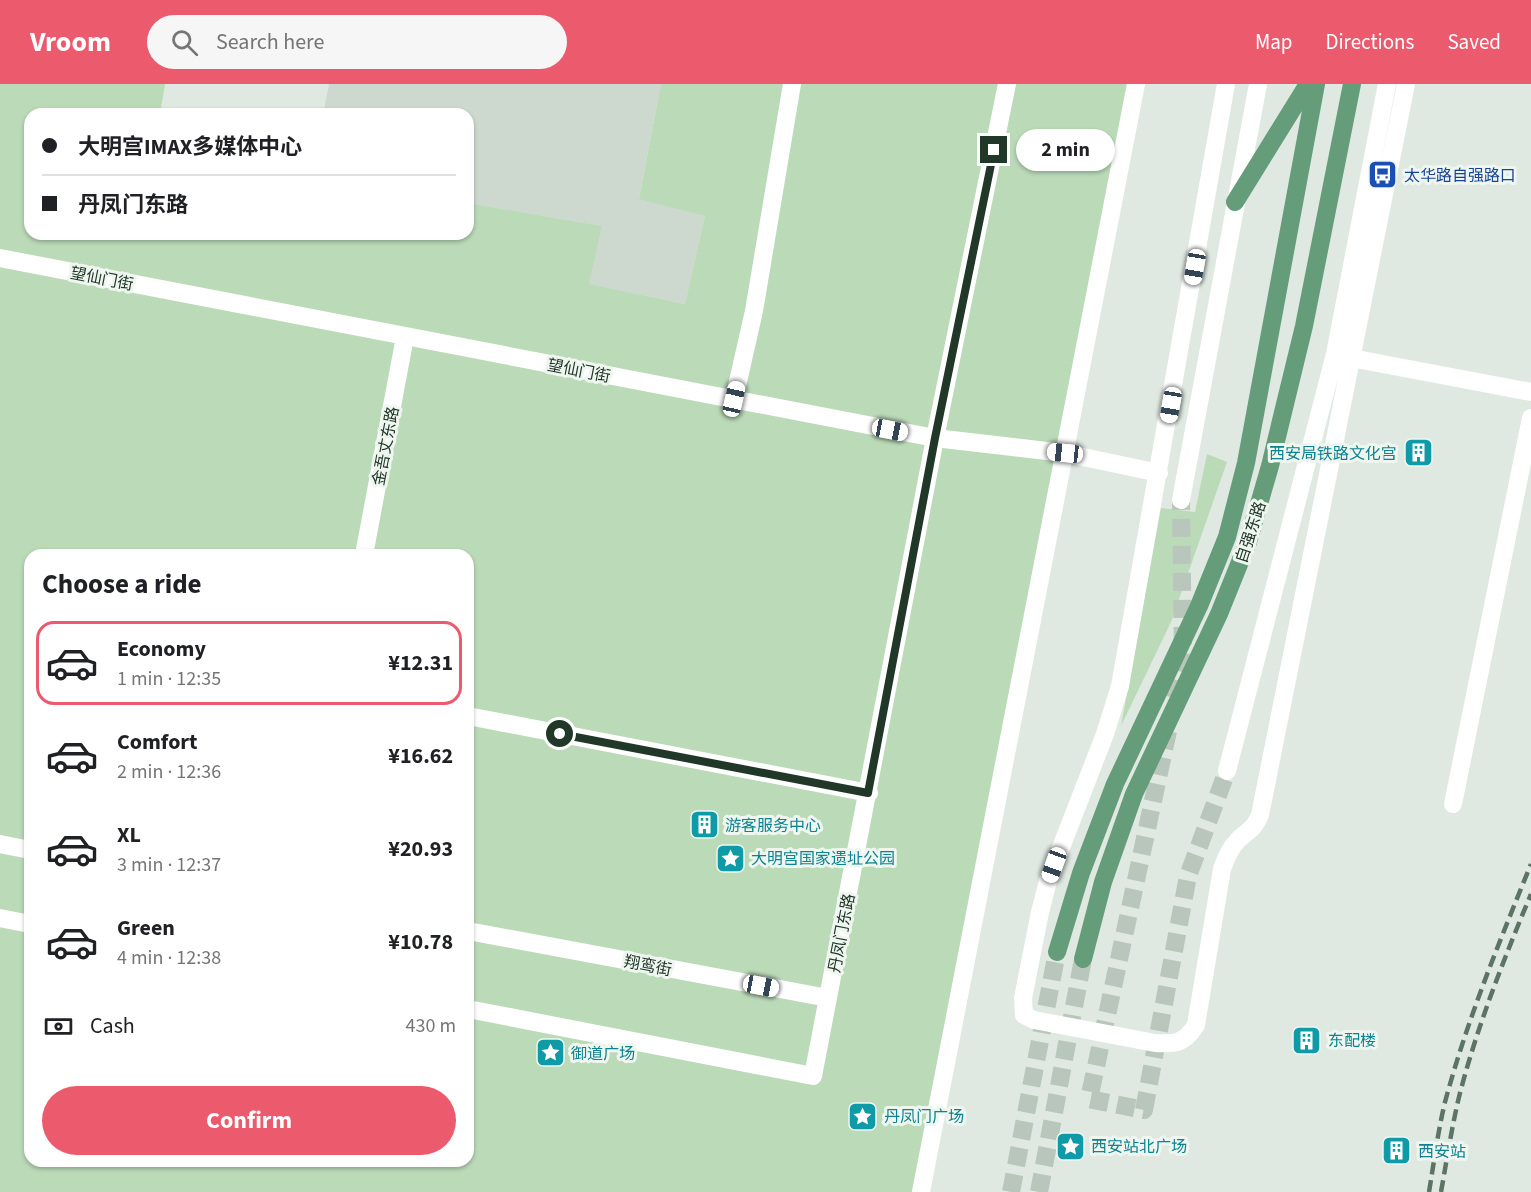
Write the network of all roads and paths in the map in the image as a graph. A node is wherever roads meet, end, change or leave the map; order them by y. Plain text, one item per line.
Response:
1 (792, 84) edge
2 (1007, 84) edge
3 (1136, 84) edge
4 (1227, 84) edge
5 (1258, 84) edge
6 (1308, 84) edge
7 (1316, 84) edge
8 (1352, 84) edge
9 (1387, 84) edge
10 (1406, 84) edge
11 (1235, 202) junction
12 (0, 258) edge
13 (405, 337) junction
14 (1351, 358) junction
15 (1531, 392) edge
16 (734, 399) junction
17 (1531, 418) edge
18 (935, 438) junction
19 (1065, 453) junction
20 (1159, 473) junction
21 (1181, 500) tunnel mouth
22 (365, 549) edge
23 (474, 717) edge
24 (1227, 771) tunnel mouth
25 (868, 793) junction
26 (1453, 804) dead end
27 (0, 844) edge
28 (24, 849) edge
29 (0, 918) edge
30 (24, 923) edge
31 (474, 932) edge
32 (1057, 952) tunnel mouth
33 (1083, 959) tunnel mouth
34 (828, 998) junction
35 (474, 1010) edge
36 (921, 1192) edge

1 - 16 street
2 - 18 street, 丹凤门东路
3 - 19 street
4 - 20 street
5 - 11 street
6 - 11 main road
7 - 32 main road, 自强东路
8 - 33 main road, 自强东路
9 - 24 street
10 - 14 street
11 - 21 street
12 - 13 street, 望仙门街
13 - 16 street, 望仙门街
13 - 22 street, 金吾丈东路
14 - 15 street
14 - 20 street
16 - 18 street, 望仙门街
17 - 26 street
18 - 19 street, 望仙门街
18 - 25 street, 丹凤门东路
19 - 20 street, 望仙门街
19 - 36 street
23 - 25 street
25 - 34 street, 丹凤门东路
27 - 28 street
29 - 30 street
31 - 34 street, 翔鸾街
34 - 35 street, 丹凤门东路

